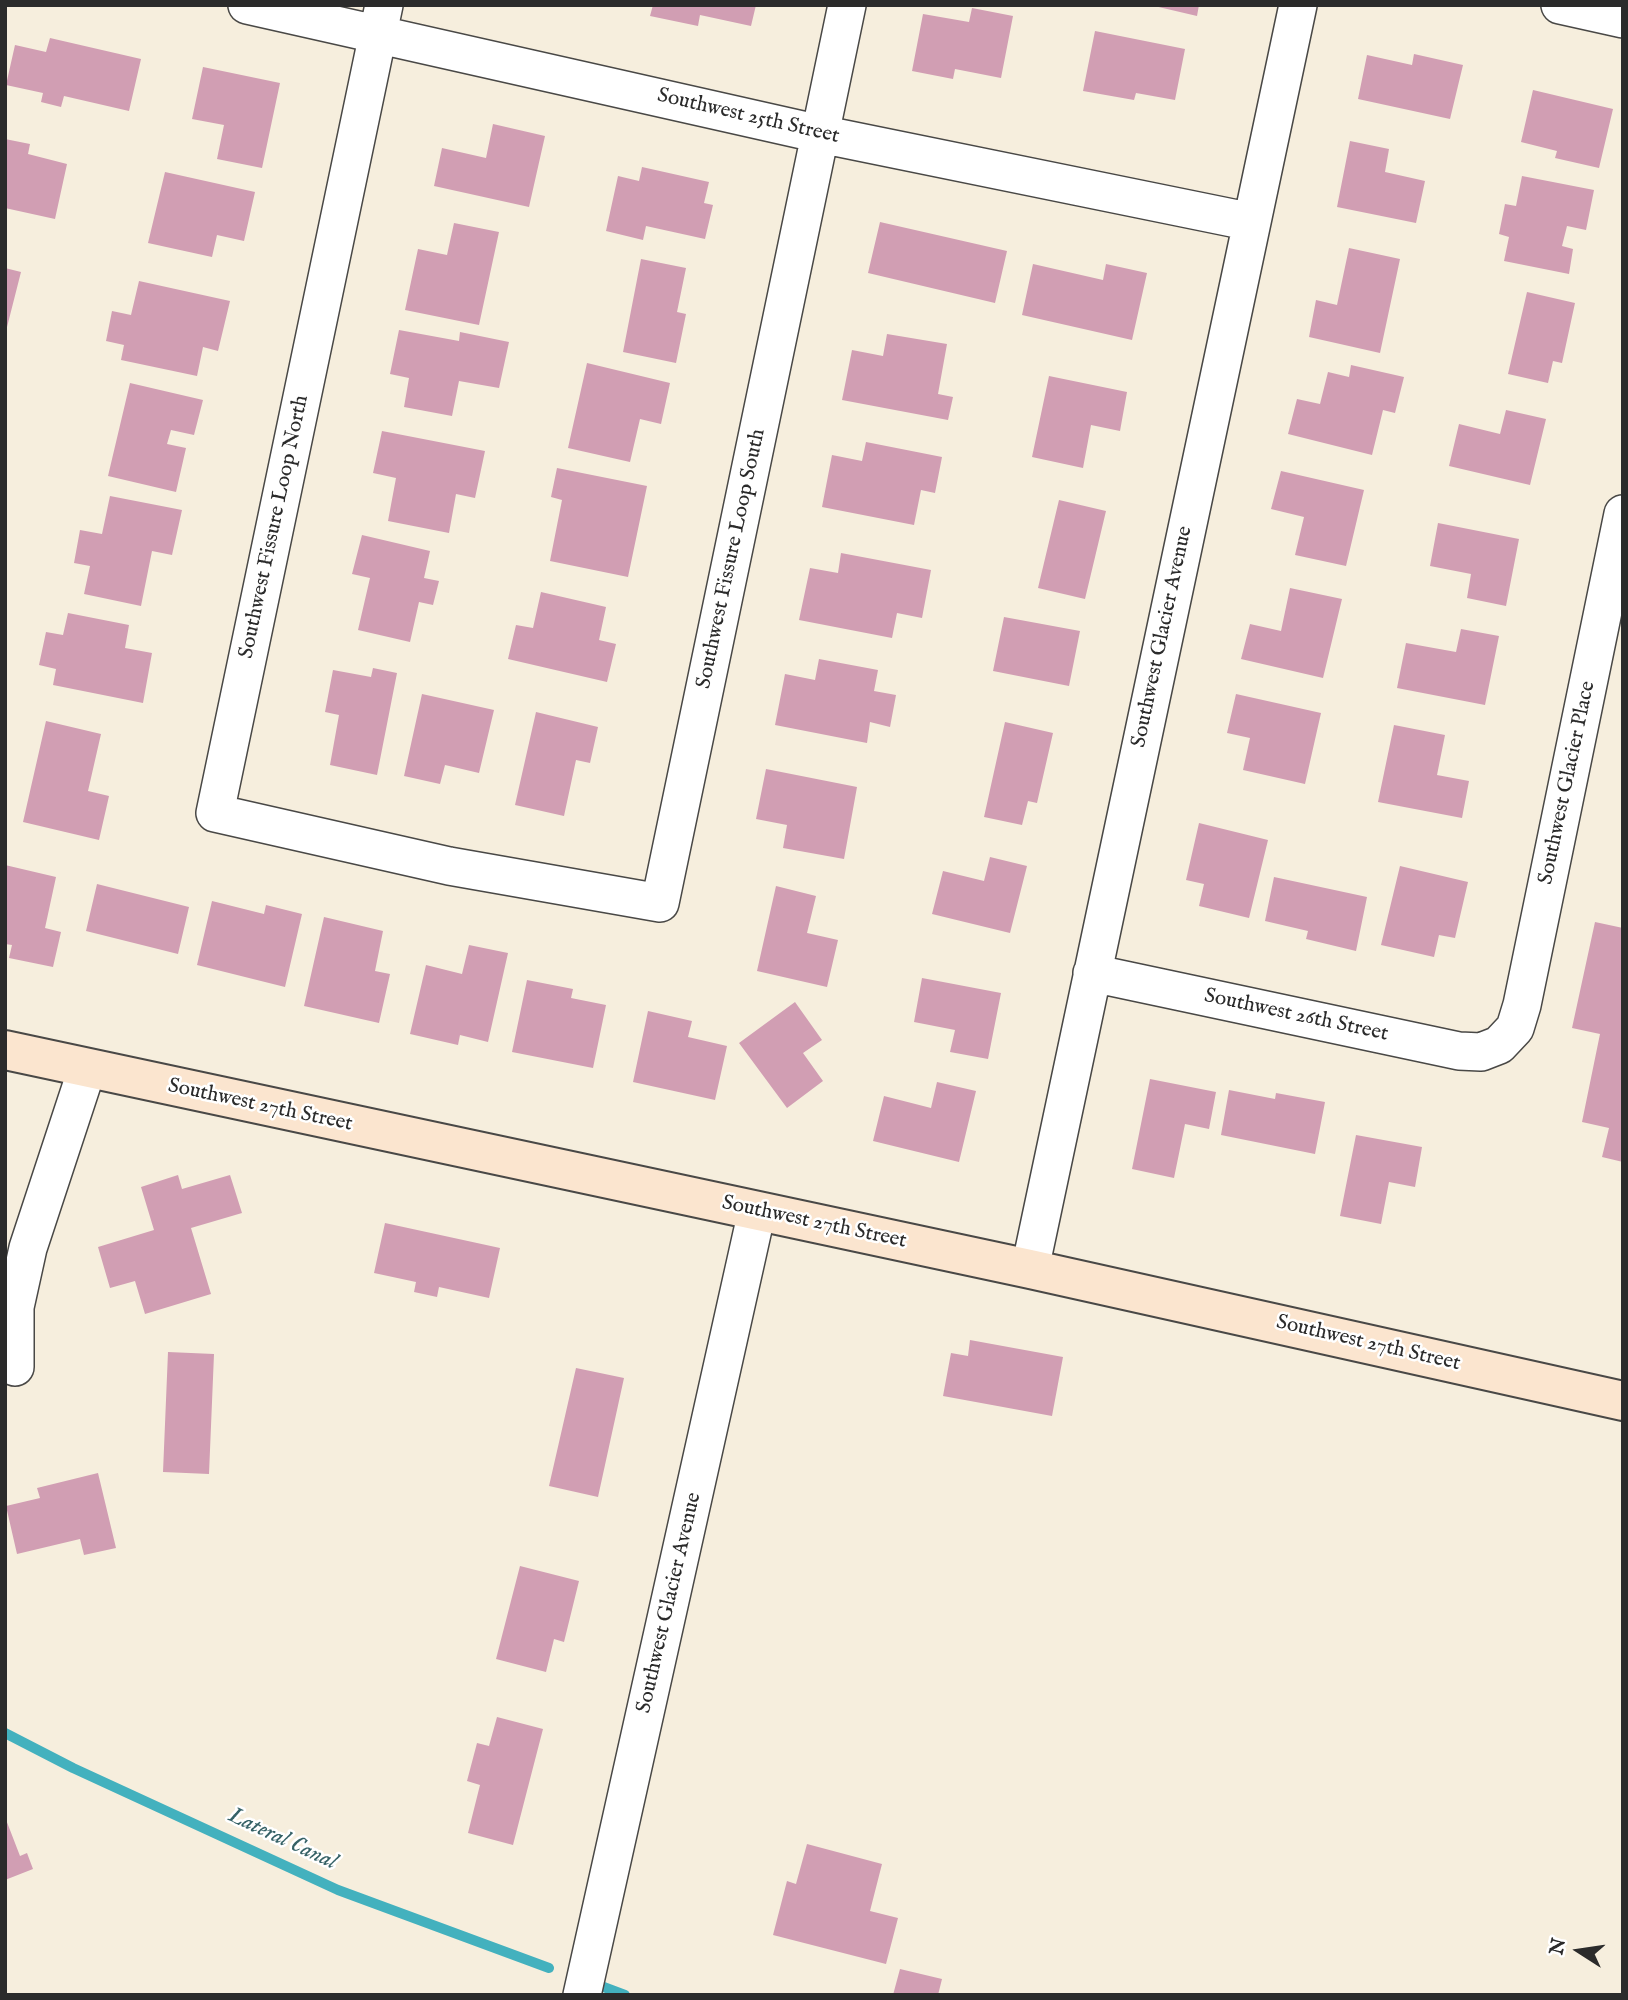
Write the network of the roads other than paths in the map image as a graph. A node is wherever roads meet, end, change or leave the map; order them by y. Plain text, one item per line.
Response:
1 (247, 5) edge
2 (847, 5) edge
3 (1298, 5) edge
4 (1560, 5) edge
5 (1623, 19) edge
6 (381, 20) edge
7 (820, 134) junction
8 (1252, 222) junction
9 (1623, 514) edge
10 (449, 866) joint
11 (1092, 972) junction
12 (1499, 1045) joint
13 (5, 1050) edge
14 (87, 1069) junction
15 (757, 1211) junction
16 (1030, 1269) junction
17 (15, 1367) dead end
18 (1623, 1401) edge
19 (582, 1995) edge

1 - 6 street, Southwest 25th Street
2 - 7 street, Southwest Fissure Loop South
3 - 8 street, Southwest Glacier Avenue
4 - 5 street
6 - 7 street, Southwest 25th Street
6 - 10 street, Southwest Fissure Loop North
7 - 8 street, Southwest 25th Street
7 - 10 street, Southwest Fissure Loop South
8 - 11 street, Southwest Glacier Avenue
9 - 12 street, Southwest Glacier Place
11 - 12 street, Southwest 26th Street
11 - 16 street, Southwest Glacier Avenue
13 - 14 street, Southwest 27th Street
14 - 15 street, Southwest 27th Street
14 - 17 street
15 - 16 street, Southwest 27th Street
15 - 19 street, Southwest Glacier Avenue
16 - 18 street, Southwest 27th Street

